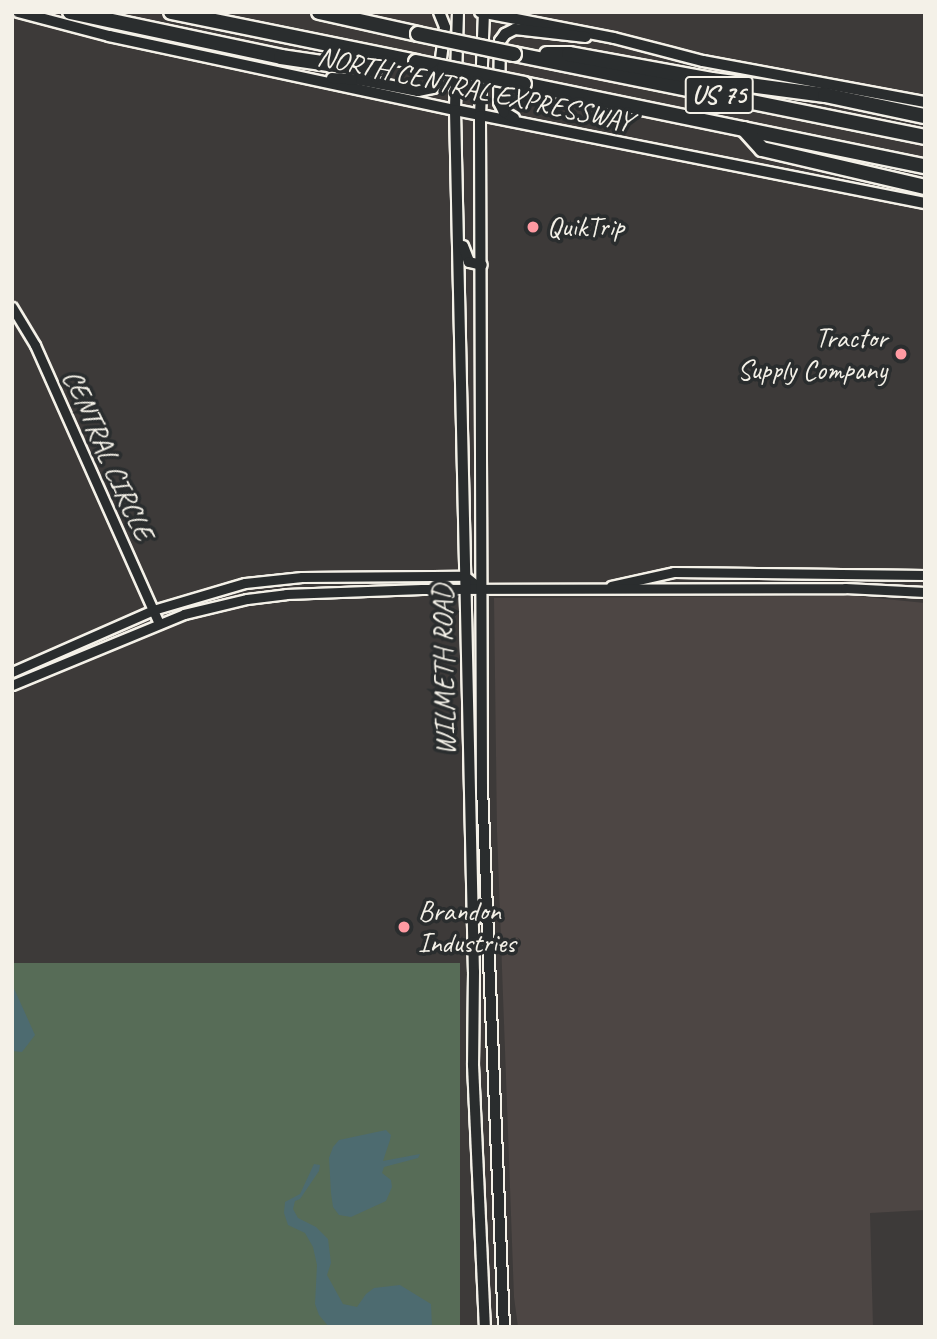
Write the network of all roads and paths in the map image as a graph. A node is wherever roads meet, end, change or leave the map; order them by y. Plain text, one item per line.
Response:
1 (18, 12) edge
2 (70, 12) edge
3 (171, 12) edge
4 (319, 12) edge
5 (439, 12) edge
6 (458, 12) edge
7 (483, 13) edge
8 (331, 14) edge
9 (614, 38) junction
10 (514, 54) junction
11 (393, 58) junction
12 (304, 77) junction
13 (925, 102) edge
14 (455, 110) junction
15 (480, 116) junction
16 (925, 116) edge
17 (521, 122) junction
18 (744, 129) junction
19 (925, 137) edge
20 (925, 166) edge
21 (457, 167) junction
22 (925, 187) edge
23 (925, 203) edge
24 (482, 265) junction
25 (12, 307) edge
26 (462, 408) junction
27 (483, 409) junction
28 (925, 575) edge
29 (465, 576) junction
30 (465, 589) junction
31 (481, 589) junction
32 (602, 589) junction
33 (925, 592) edge
34 (153, 610) junction
35 (159, 624) junction
36 (12, 672) edge
37 (12, 685) edge
38 (488, 936) junction
39 (473, 937) junction
40 (485, 1327) edge
41 (504, 1327) edge

1 - 12 main road, NORTH CENTRAL EXPRESSWAY
2 - 11 highway
3 - 11 highway, US 75
4 - 8 highway, US 75
5 - 12 main road
6 - 14 main road, WILMETH ROAD
7 - 9 main road
7 - 15 main road, WILMETH ROAD
8 - 10 highway, US 75, bridge
9 - 13 main road
9 - 17 main road
10 - 16 highway
10 - 19 highway, US 75
11 - 18 highway, US 75, bridge
12 - 14 main road, NORTH CENTRAL EXPRESSWAY
14 - 15 main road, NORTH CENTRAL EXPRESSWAY
14 - 21 main road, WILMETH ROAD
15 - 17 main road, NORTH CENTRAL EXPRESSWAY
15 - 24 main road, WILMETH ROAD
17 - 23 main road, NORTH CENTRAL EXPRESSWAY
18 - 20 highway, US 75
18 - 22 highway
21 - 24 main road
21 - 26 main road, WILMETH ROAD
24 - 27 main road, WILMETH ROAD
25 - 34 street, CENTRAL CIRCLE
26 - 27 main road
26 - 29 main road, WILMETH ROAD
27 - 31 main road, WILMETH ROAD
28 - 32 street
29 - 30 main road, WILMETH ROAD
29 - 31 street
29 - 34 street
30 - 31 street
30 - 35 street
30 - 39 main road, WILMETH ROAD
31 - 32 street
31 - 38 main road, WILMETH ROAD
32 - 33 street
34 - 35 street, CENTRAL CIRCLE
34 - 36 street
35 - 37 street
38 - 39 main road
38 - 41 main road, WILMETH ROAD
39 - 40 main road, WILMETH ROAD

